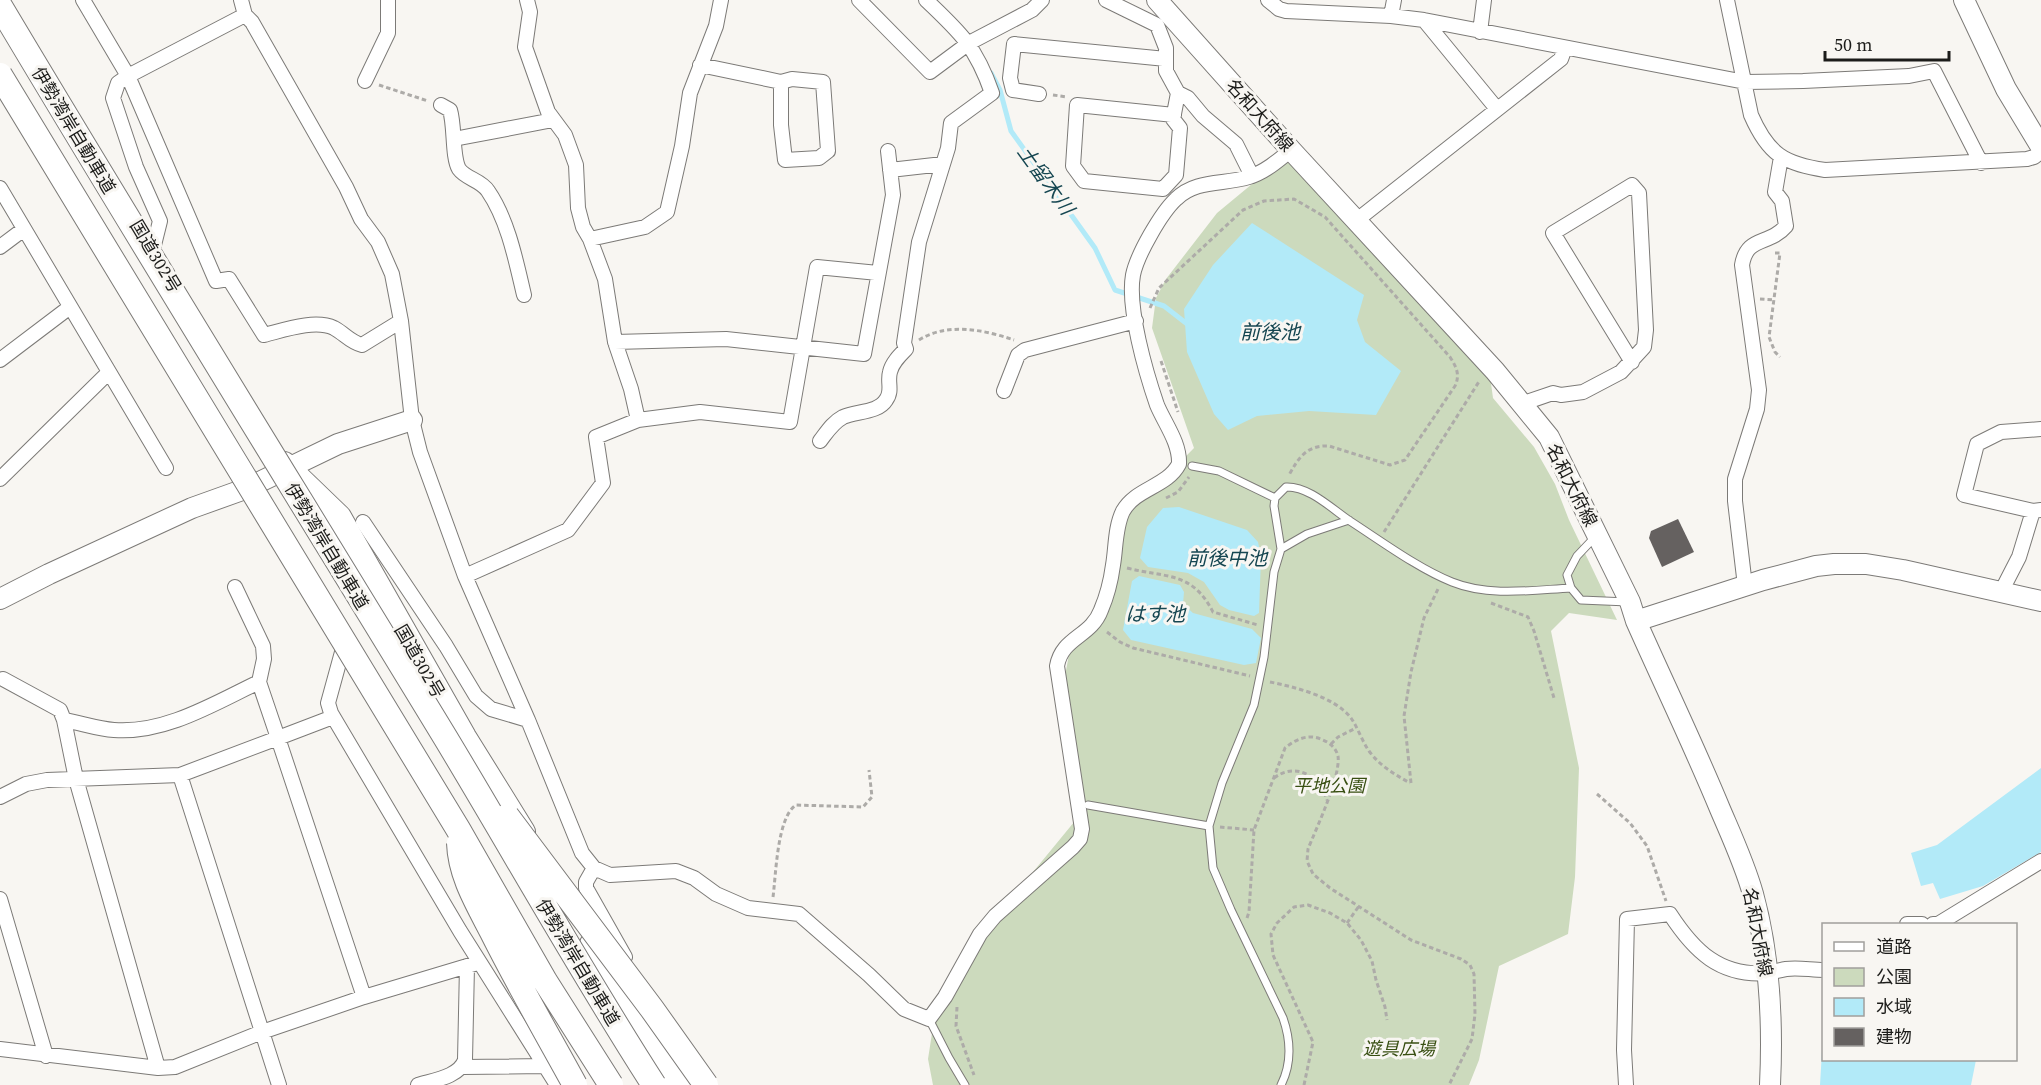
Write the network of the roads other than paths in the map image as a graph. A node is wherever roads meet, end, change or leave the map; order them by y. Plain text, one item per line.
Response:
1 (3, 0) edge
2 (83, 0) edge
3 (241, 0) edge
4 (388, 0) edge
5 (527, 0) edge
6 (721, 0) edge
7 (859, 0) edge
8 (926, 0) edge
9 (1042, 0) edge
10 (1106, 0) edge
11 (1157, 0) edge
12 (1268, 0) edge
13 (1394, 0) edge
14 (1484, 0) edge
15 (1727, 0) edge
16 (1964, 0) edge
17 (1304, 5) edge
18 (0, 6) edge
19 (245, 15) junction
20 (1392, 16) junction
21 (1424, 20) junction
22 (1480, 32) junction
23 (969, 43) junction
24 (1565, 48) junction
25 (1166, 59) junction
26 (700, 65) junction
27 (0, 75) edge
28 (128, 76) junction
29 (365, 81) road end
30 (781, 82) junction
31 (1745, 82) junction
32 (0, 83) edge
33 (1178, 93) junction
34 (1039, 94) road end
35 (441, 105) road end
36 (1497, 109) junction
37 (1174, 115) junction
38 (554, 120) junction
39 (454, 139) junction
40 (2041, 147) edge
41 (1291, 150) junction
42 (888, 151) dead end
43 (2041, 152) edge
44 (1781, 157) junction
45 (1981, 163) junction
46 (943, 164) junction
47 (890, 170) junction
48 (1252, 176) junction
49 (0, 188) edge
50 (1357, 220) junction
51 (24, 229) junction
52 (590, 239) junction
53 (0, 247) edge
54 (153, 249) junction
55 (878, 273) junction
56 (524, 295) dead end
57 (70, 307) junction
58 (401, 321) junction
59 (1136, 321) junction
60 (615, 342) junction
61 (803, 349) junction
62 (0, 360) edge
63 (1632, 362) junction
64 (109, 372) junction
65 (1004, 391) dead end
66 (1521, 404) junction
67 (412, 420) junction
68 (638, 420) junction
69 (2041, 429) edge
70 (820, 441) dead end
71 (1192, 466) road end
72 (166, 468) dead end
73 (286, 468) junction
74 (0, 479) edge
75 (245, 489) junction
76 (1275, 498) junction
77 (2037, 510) edge
78 (1349, 520) junction
79 (363, 522) dead end
80 (1597, 534) junction
81 (1281, 549) junction
82 (465, 576) junction
83 (1745, 586) junction
84 (235, 587) dead end
85 (1571, 588) junction
86 (2001, 592) junction
87 (0, 599) edge
88 (2041, 601) edge
89 (1630, 602) junction
90 (1636, 621) junction
91 (342, 652) junction
92 (3, 679) dead end
93 (259, 682) junction
94 (333, 717) junction
95 (64, 720) junction
96 (528, 720) junction
97 (444, 736) junction
98 (278, 738) junction
99 (180, 774) junction
100 (76, 779) junction
101 (0, 797) edge
102 (1088, 805) dead end
103 (1209, 826) junction
104 (458, 829) junction
105 (2041, 861) edge
106 (594, 868) junction
107 (0, 899) edge
108 (1940, 923) edge
109 (474, 964) junction
110 (1822, 970) edge
111 (1767, 973) junction
112 (364, 997) junction
113 (929, 1018) junction
114 (262, 1032) junction
115 (0, 1049) edge
116 (46, 1056) junction
117 (544, 1066) junction
118 (463, 1067) junction
119 (158, 1068) junction
120 (279, 1085) edge
121 (418, 1085) edge
122 (557, 1085) edge
123 (575, 1085) edge
124 (604, 1085) edge
125 (611, 1085) edge
126 (654, 1085) edge
127 (678, 1085) edge
128 (706, 1085) edge
129 (719, 1085) edge
130 (965, 1085) edge
131 (1281, 1085) edge
132 (1626, 1085) edge
133 (1770, 1085) edge

1 - 54 highway, 国道302号
2 - 28 street
3 - 19 street
4 - 29 street
5 - 38 street
6 - 26 street
7 - 23 street
8 - 23 street
9 - 23 street
10 - 25 street
11 - 41 main road, 名和大府線
12 - 17 street
13 - 20 street
14 - 22 street
15 - 31 street
16 - 40 main road
17 - 20 street
18 - 97 highway, 伊勢湾岸自動車道, bridge
19 - 28 street
19 - 58 street
20 - 21 street
21 - 22 street
21 - 36 street
22 - 24 street
23 - 46 street
24 - 31 street
24 - 36 street
25 - 33 street
25 - 34 street
26 - 30 street
26 - 52 street
27 - 104 highway, 伊勢湾岸自動車道, bridge
28 - 54 street
28 - 58 street
30 - 30 street
31 - 44 street
31 - 45 street
32 - 75 highway
33 - 37 street
33 - 48 street
35 - 39 street
36 - 50 street
37 - 37 street
38 - 39 street
38 - 52 street
39 - 56 street
41 - 48 street
41 - 50 main road, 名和大府線
42 - 47 street
43 - 45 street
44 - 45 street
44 - 83 street
46 - 47 street
46 - 70 street
47 - 55 street
48 - 59 street
49 - 51 street
50 - 66 main road, 名和大府線
51 - 53 street
51 - 57 street
52 - 60 street
54 - 73 highway, 国道302号
55 - 61 street
55 - 61 street
57 - 62 street
57 - 64 street
58 - 67 street
59 - 65 street
59 - 113 street
60 - 61 street
60 - 68 street
61 - 68 street
63 - 63 street
63 - 66 street
64 - 72 street
64 - 74 street
66 - 80 main road, 名和大府線
67 - 73 main road
67 - 82 street
68 - 82 street
69 - 77 street
71 - 76 lane
73 - 75 main road
73 - 127 highway, 国道302号
75 - 87 main road
75 - 91 highway
76 - 78 lane
76 - 81 lane
77 - 86 street
78 - 81 lane
78 - 85 lane
79 - 96 street
80 - 85 lane
80 - 89 main road, 名和大府線
81 - 103 lane
82 - 96 street
83 - 86 main road
83 - 90 main road
84 - 93 street
85 - 89 lane
86 - 88 main road
89 - 90 main road, 名和大府線
90 - 111 main road, 名和大府線
91 - 94 street
91 - 124 highway
92 - 95 street
93 - 95 street
93 - 98 street
94 - 98 street
94 - 109 street
95 - 100 street
96 - 106 street
97 - 126 highway, 伊勢湾岸自動車道, bridge
97 - 128 highway, bridge
98 - 99 street
98 - 112 street
99 - 100 street
99 - 114 street
100 - 101 street
100 - 119 street
102 - 103 lane
103 - 131 lane
104 - 123 highway, bridge
104 - 125 highway, 伊勢湾岸自動車道, bridge
105 - 108 street
106 - 113 street
106 - 129 street
107 - 116 street
109 - 112 street
109 - 117 street
109 - 118 street
110 - 111 street
111 - 132 street
111 - 133 main road, 名和大府線
112 - 114 street
113 - 130 lane
114 - 119 street
114 - 120 street
115 - 116 street
116 - 119 street
117 - 118 street
117 - 122 street
118 - 121 street

